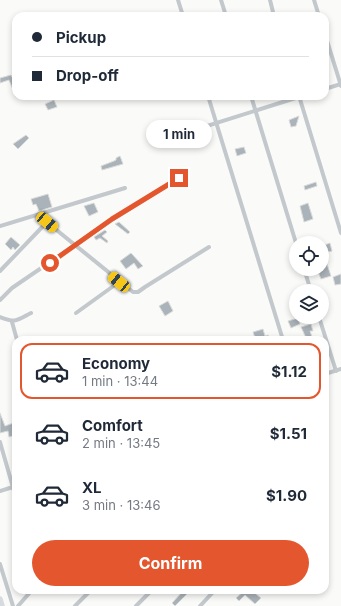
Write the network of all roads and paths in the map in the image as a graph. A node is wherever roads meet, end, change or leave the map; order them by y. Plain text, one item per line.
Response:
1 (178, 0) edge
2 (221, 0) edge
3 (270, 0) edge
4 (314, 0) edge
5 (182, 12) edge
6 (225, 12) edge
7 (273, 12) edge
8 (318, 12) edge
9 (329, 46) edge
10 (341, 84) edge
11 (329, 88) edge
12 (209, 100) edge
13 (252, 100) edge
14 (288, 100) edge
15 (301, 100) edge
16 (255, 111) junction
17 (216, 123) junction
18 (172, 137) dead end
19 (179, 178) dead end
20 (125, 188) dead end
21 (38, 215) junction
22 (47, 222) junction
23 (0, 226) edge
24 (341, 233) edge
25 (294, 236) edge
26 (76, 246) junction
27 (209, 247) dead end
28 (0, 271) edge
29 (119, 282) junction
30 (0, 300) edge
31 (31, 313) dead end
32 (76, 313) dead end
33 (0, 317) edge
34 (12, 322) junction
35 (321, 324) edge
36 (16, 336) edge
37 (282, 336) edge
38 (325, 336) edge
39 (329, 349) edge
40 (341, 369) edge
41 (336, 371) junction
42 (329, 373) edge
43 (0, 442) edge
44 (12, 481) edge
45 (12, 488) edge
46 (0, 491) edge
47 (0, 564) edge
48 (28, 594) edge
49 (87, 594) edge
50 (148, 594) edge
51 (211, 594) edge
52 (0, 598) edge
53 (2, 606) edge
54 (13, 606) edge
55 (18, 606) edge
56 (75, 606) edge
57 (136, 606) edge
58 (200, 606) edge

1 - 5 street
2 - 6 street
3 - 7 street
4 - 8 street
9 - 10 street
10 - 11 street
12 - 17 street
13 - 16 street
14 - 16 street
15 - 24 street
16 - 17 street
16 - 25 street
17 - 18 street
17 - 37 street
19 - 26 street
20 - 21 street
21 - 22 street
21 - 23 street
22 - 26 street
22 - 28 street
26 - 29 street
26 - 30 street
27 - 29 street
29 - 32 street
31 - 34 street
33 - 34 street
34 - 36 street
35 - 38 street
39 - 41 street
40 - 41 street
41 - 42 street
43 - 44 street
45 - 46 street
47 - 54 street
48 - 55 street
49 - 56 street
50 - 57 street
51 - 58 street
52 - 53 street

